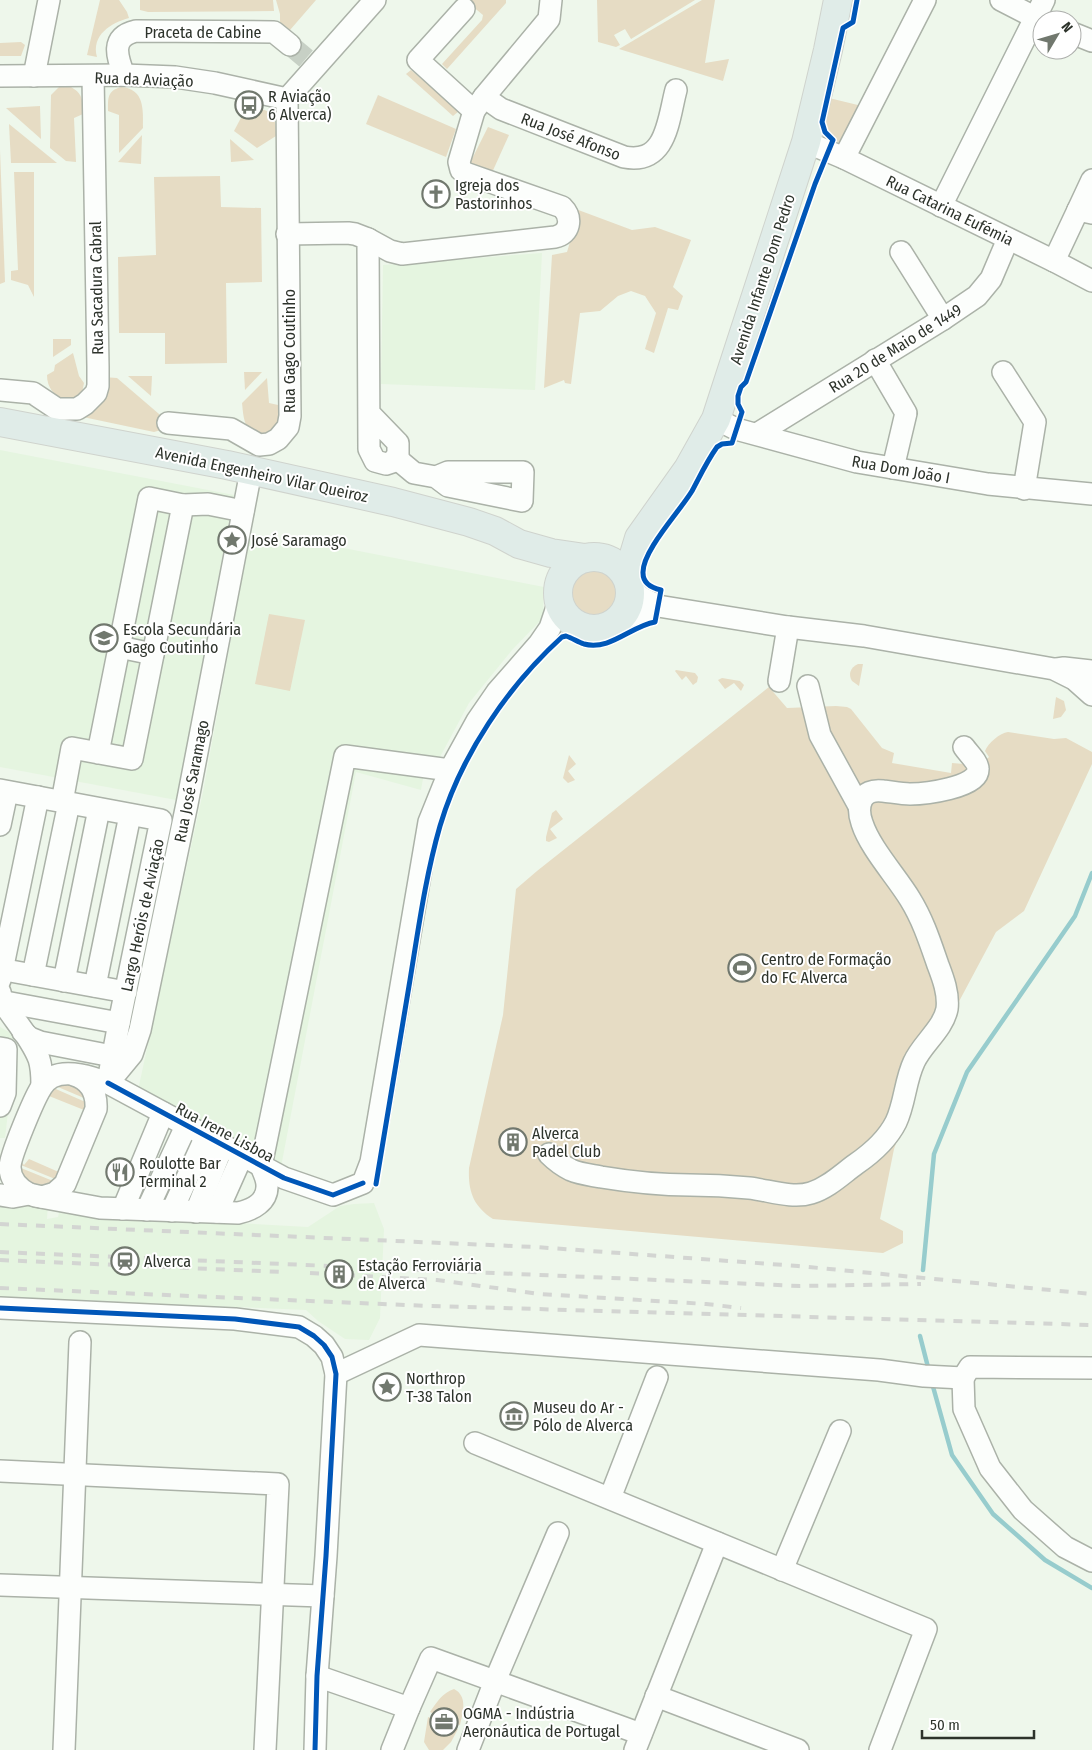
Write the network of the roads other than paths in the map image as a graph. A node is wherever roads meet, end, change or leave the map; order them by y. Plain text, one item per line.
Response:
1 (49, 0) edge
2 (375, 0) edge
3 (551, 0) edge
4 (838, 0) edge
5 (925, 0) edge
6 (1001, 0) edge
7 (464, 9) dead end
8 (1032, 10) edge
9 (1032, 29) edge
10 (290, 45) tunnel mouth
11 (124, 75) junction
12 (0, 76) edge
13 (34, 76) junction
14 (93, 76) junction
15 (676, 90) dead end
16 (287, 100) junction
17 (479, 104) junction
18 (806, 142) junction
19 (844, 158) junction
20 (1092, 180) edge
21 (941, 206) junction
22 (1085, 211) edge
23 (566, 231) junction
24 (287, 234) junction
25 (368, 239) junction
26 (1008, 239) junction
27 (901, 252) dead end
28 (510, 253) dead end
29 (1054, 261) junction
30 (1092, 281) edge
31 (943, 319) junction
32 (875, 360) junction
33 (1003, 372) dead end
34 (0, 390) edge
35 (716, 419) junction
36 (0, 422) edge
37 (168, 423) dead end
38 (757, 434) junction
39 (893, 468) junction
40 (251, 471) junction
41 (436, 477) dead end
42 (1024, 489) junction
43 (1092, 494) edge
44 (183, 505) junction
45 (243, 511) junction
46 (639, 538) junction
47 (519, 544) junction
48 (591, 558) junction
49 (629, 586) junction
50 (558, 595) junction
51 (658, 606) junction
52 (616, 622) junction
53 (788, 627) junction
54 (119, 647) junction
55 (153, 654) junction
56 (1054, 669) junction
57 (1092, 670) edge
58 (779, 681) dead end
59 (808, 686) dead end
60 (1092, 695) edge
61 (964, 747) dead end
62 (98, 753) junction
63 (450, 770) junction
64 (4, 791) edge
65 (38, 797) junction
66 (65, 803) junction
67 (859, 806) junction
68 (99, 809) junction
69 (130, 815) junction
70 (0, 825) edge
71 (1, 973) edge
72 (33, 975) junction
73 (64, 981) junction
74 (95, 986) junction
75 (126, 992) junction
76 (1, 998) edge
77 (119, 1023) junction
78 (22, 1030) junction
79 (0, 1048) edge
80 (112, 1056) junction
81 (71, 1074) junction
82 (108, 1083) junction
83 (42, 1086) junction
84 (0, 1106) edge
85 (163, 1113) junction
86 (94, 1116) junction
87 (186, 1126) junction
88 (214, 1141) junction
89 (548, 1154) dead end
90 (242, 1156) junction
91 (261, 1166) junction
92 (5, 1168) edge
93 (0, 1195) edge
94 (32, 1195) junction
95 (123, 1209) junction
96 (147, 1210) junction
97 (172, 1211) junction
98 (196, 1212) junction
99 (217, 1212) junction
100 (0, 1308) edge
101 (80, 1342) dead end
102 (1092, 1368) edge
103 (336, 1374) junction
104 (657, 1376) dead end
105 (942, 1377) junction
106 (840, 1431) dead end
107 (475, 1443) dead end
108 (0, 1471) edge
109 (75, 1474) junction
110 (610, 1498) junction
111 (558, 1534) dead end
112 (717, 1543) junction
113 (1092, 1561) edge
114 (782, 1570) junction
115 (0, 1585) edge
116 (71, 1587) junction
117 (272, 1595) junction
118 (323, 1596) junction
119 (317, 1676) junction
120 (495, 1681) junction
121 (656, 1696) junction
122 (409, 1708) junction
123 (638, 1742) edge
124 (64, 1750) edge
125 (264, 1750) edge
126 (315, 1750) edge
127 (392, 1750) edge
128 (468, 1750) edge
129 (798, 1750) edge
130 (880, 1750) edge

1 - 13 street
2 - 16 street
3 - 17 street
4 - 18 main road, Avenida Infante Dom Pedro
5 - 19 street
6 - 8 street
7 - 17 street, Rua José Afonso
9 - 21 street
10 - 11 street, Praceta de Cabine
11 - 14 street, Rua da Aviação
11 - 16 street, Rua da Aviação
12 - 13 street, Rua da Aviação
13 - 14 street, Rua da Aviação
14 - 34 street, Rua Sacadura Cabral
15 - 17 street, Rua José Afonso
16 - 24 street
17 - 23 street
18 - 19 street, Rua Catarina Eufémia
18 - 35 main road, Avenida Infante Dom Pedro
19 - 21 street, Rua Catarina Eufémia
20 - 22 street
21 - 26 street, Rua Catarina Eufémia
22 - 29 street
23 - 25 street
23 - 28 street
24 - 25 street
24 - 37 street, Rua Gago Coutinho
25 - 41 street
26 - 29 street, Rua Catarina Eufémia
26 - 31 street, Rua 20 de Maio de 1449
27 - 31 street
29 - 30 street, Rua Catarina Eufémia
31 - 32 street, Rua 20 de Maio de 1449
32 - 38 street, Rua 20 de Maio de 1449
32 - 39 street
33 - 42 street
35 - 38 street, Rua Dom João I
35 - 46 main road, Avenida Infante Dom Pedro
36 - 40 main road, Avenida Engenheiro Vilar Queiroz
38 - 39 street, Rua Dom João I
39 - 42 street, Rua Dom João I
40 - 45 street, Rua José Saramago
40 - 47 main road, Avenida Engenheiro Vilar Queiroz
42 - 43 street, Rua Dom João I
44 - 45 street
44 - 54 street
44 - 55 street
45 - 82 street, Rua José Saramago
46 - 48 main road, Avenida Infante Dom Pedro
46 - 49 main road, Avenida Infante Dom Pedro
47 - 48 main road, Avenida Engenheiro Vilar Queiroz
47 - 50 main road, Avenida Engenheiro Vilar Queiroz
48 - 49 main road
48 - 50 main road
49 - 51 street
49 - 52 main road
50 - 52 main road
50 - 63 street
51 - 52 street
51 - 53 street
53 - 56 street
53 - 58 street
54 - 55 street
54 - 62 street
55 - 62 street
56 - 57 street
56 - 60 street
59 - 67 street
61 - 67 street
62 - 66 street
63 - 91 street
63 - 91 street, Rua Irene Lisboa
64 - 65 street, Largo Heróis de Aviação
64 - 70 street
65 - 66 street, Largo Heróis de Aviação
65 - 71 street
66 - 68 street, Largo Heróis de Aviação
66 - 72 street
67 - 89 street
68 - 69 street, Largo Heróis de Aviação
68 - 73 street
69 - 74 street
69 - 75 street, Largo Heróis de Aviação
71 - 72 street
72 - 73 street
73 - 74 street
74 - 75 street
75 - 77 street, Largo Heróis de Aviação
76 - 77 street
76 - 78 street
77 - 80 street, Largo Heróis de Aviação
78 - 80 street
78 - 83 street
79 - 84 street
80 - 82 street, Largo Heróis de Aviação
81 - 82 street, Rua Irene Lisboa
81 - 83 street, Rua Irene Lisboa
81 - 86 street
82 - 85 street, Rua Irene Lisboa
82 - 86 street
83 - 92 street
85 - 87 street, Rua Irene Lisboa
85 - 95 street
86 - 94 street
87 - 88 street, Rua Irene Lisboa
87 - 96 street
88 - 90 street, Rua Irene Lisboa
88 - 97 street
88 - 98 street
90 - 91 street, Rua Irene Lisboa
90 - 99 street
91 - 99 street, Rua Irene Lisboa
92 - 94 street
93 - 94 street
94 - 95 street, Rua Irene Lisboa
95 - 96 street, Rua Irene Lisboa
96 - 97 street, Rua Irene Lisboa
97 - 98 street, Rua Irene Lisboa
98 - 99 street, Rua Irene Lisboa
100 - 103 street
101 - 109 street
102 - 105 street
103 - 105 street
103 - 118 street
104 - 110 street
105 - 113 street
106 - 114 street
107 - 110 street
108 - 109 street
109 - 116 street
109 - 117 street
110 - 112 street
111 - 120 street
112 - 114 street
112 - 121 street
114 - 130 street
115 - 116 street
116 - 117 street
116 - 124 street
117 - 118 street
117 - 125 street
118 - 119 street
119 - 122 street
119 - 126 street
120 - 122 street
120 - 123 street
120 - 128 street
121 - 123 street
121 - 129 street
122 - 127 street

